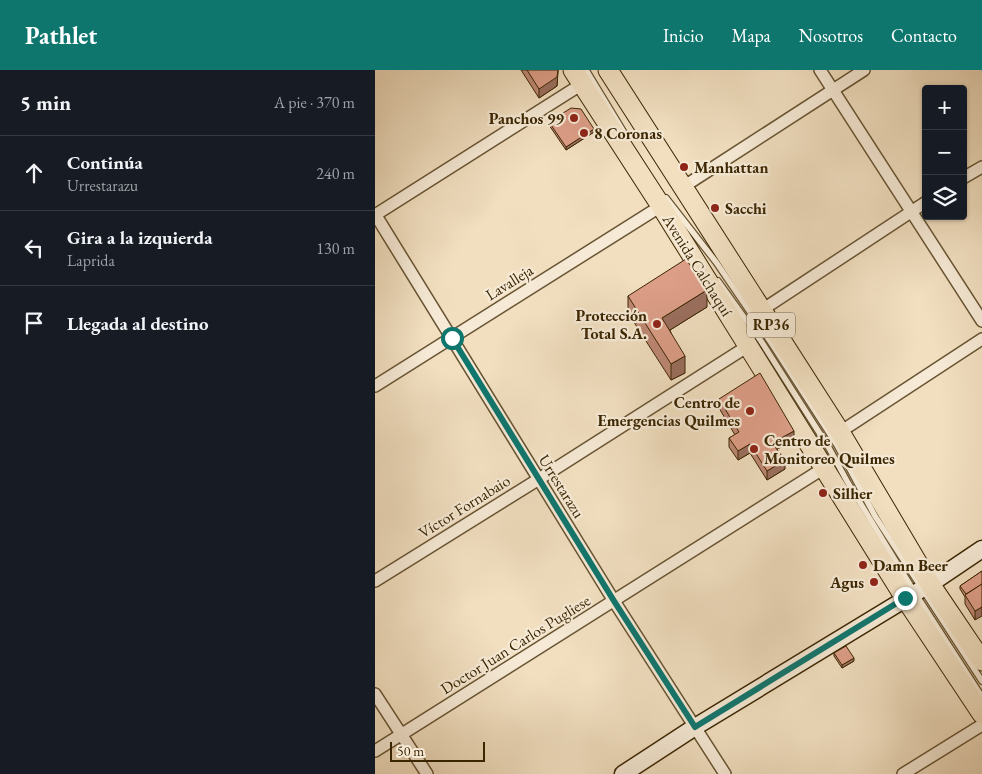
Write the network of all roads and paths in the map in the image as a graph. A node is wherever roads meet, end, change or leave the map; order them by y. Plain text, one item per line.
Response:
1 (608, 70) edge
2 (820, 70) edge
3 (863, 70) edge
4 (580, 75) edge
5 (833, 90) junction
6 (632, 144) dead end
7 (982, 167) edge
8 (967, 176) edge
9 (683, 187) junction
10 (662, 200) junction
11 (922, 204) edge
12 (910, 211) junction
13 (375, 215) edge
14 (701, 259) dead end
15 (713, 275) dead end
16 (762, 310) junction
17 (982, 322) edge
18 (452, 338) junction
19 (982, 339) edge
20 (748, 346) junction
21 (375, 386) edge
22 (840, 432) junction
23 (824, 468) junction
24 (539, 479) junction
25 (982, 549) edge
26 (375, 581) edge
27 (918, 591) junction
28 (614, 601) junction
29 (982, 661) edge
30 (982, 681) edge
31 (375, 694) edge
32 (982, 697) edge
33 (982, 714) edge
34 (982, 725) edge
35 (695, 727) junction
36 (402, 735) junction
37 (375, 751) edge
38 (427, 774) edge
39 (623, 774) edge
40 (725, 774) edge
41 (903, 774) edge

1 - 9 main road, Avenida Calchaquí / RP36
2 - 5 street
3 - 5 street
4 - 6 lane
4 - 10 main road, Avenida Calchaquí / RP36
4 - 13 street
5 - 9 street
5 - 12 street
7 - 8 street
9 - 16 main road, Avenida Calchaquí / RP36
10 - 14 lane
10 - 18 street, Lavalleja
10 - 20 main road, Avenida Calchaquí / RP36
10 - 27 lane
11 - 12 street
12 - 16 street
12 - 17 street
13 - 18 street, Urrestarazu
15 - 27 lane
16 - 22 main road, Avenida Calchaquí / RP36
18 - 21 street, Lavalleja
18 - 24 street, Urrestarazu
19 - 22 street
20 - 23 main road, Avenida Calchaquí / RP36
20 - 24 street, Víctor Fornabaio
22 - 27 main road, Avenida Calchaquí / RP36
23 - 27 main road, Avenida Calchaquí / RP36
23 - 28 street, Doctor Juan Carlos Pugliese
24 - 26 street, Víctor Fornabaio
24 - 28 street, Urrestarazu
25 - 27 street
27 - 29 main road, Avenida Calchaquí / RP36
27 - 30 lane
27 - 32 lane
27 - 33 main road, Avenida Calchaquí / RP36
27 - 35 street
28 - 35 street, Urrestarazu
28 - 36 street, Doctor Juan Carlos Pugliese
31 - 36 street
34 - 41 street
35 - 39 street
35 - 40 street, Urrestarazu
36 - 37 street, Doctor Juan Carlos Pugliese
36 - 38 street

